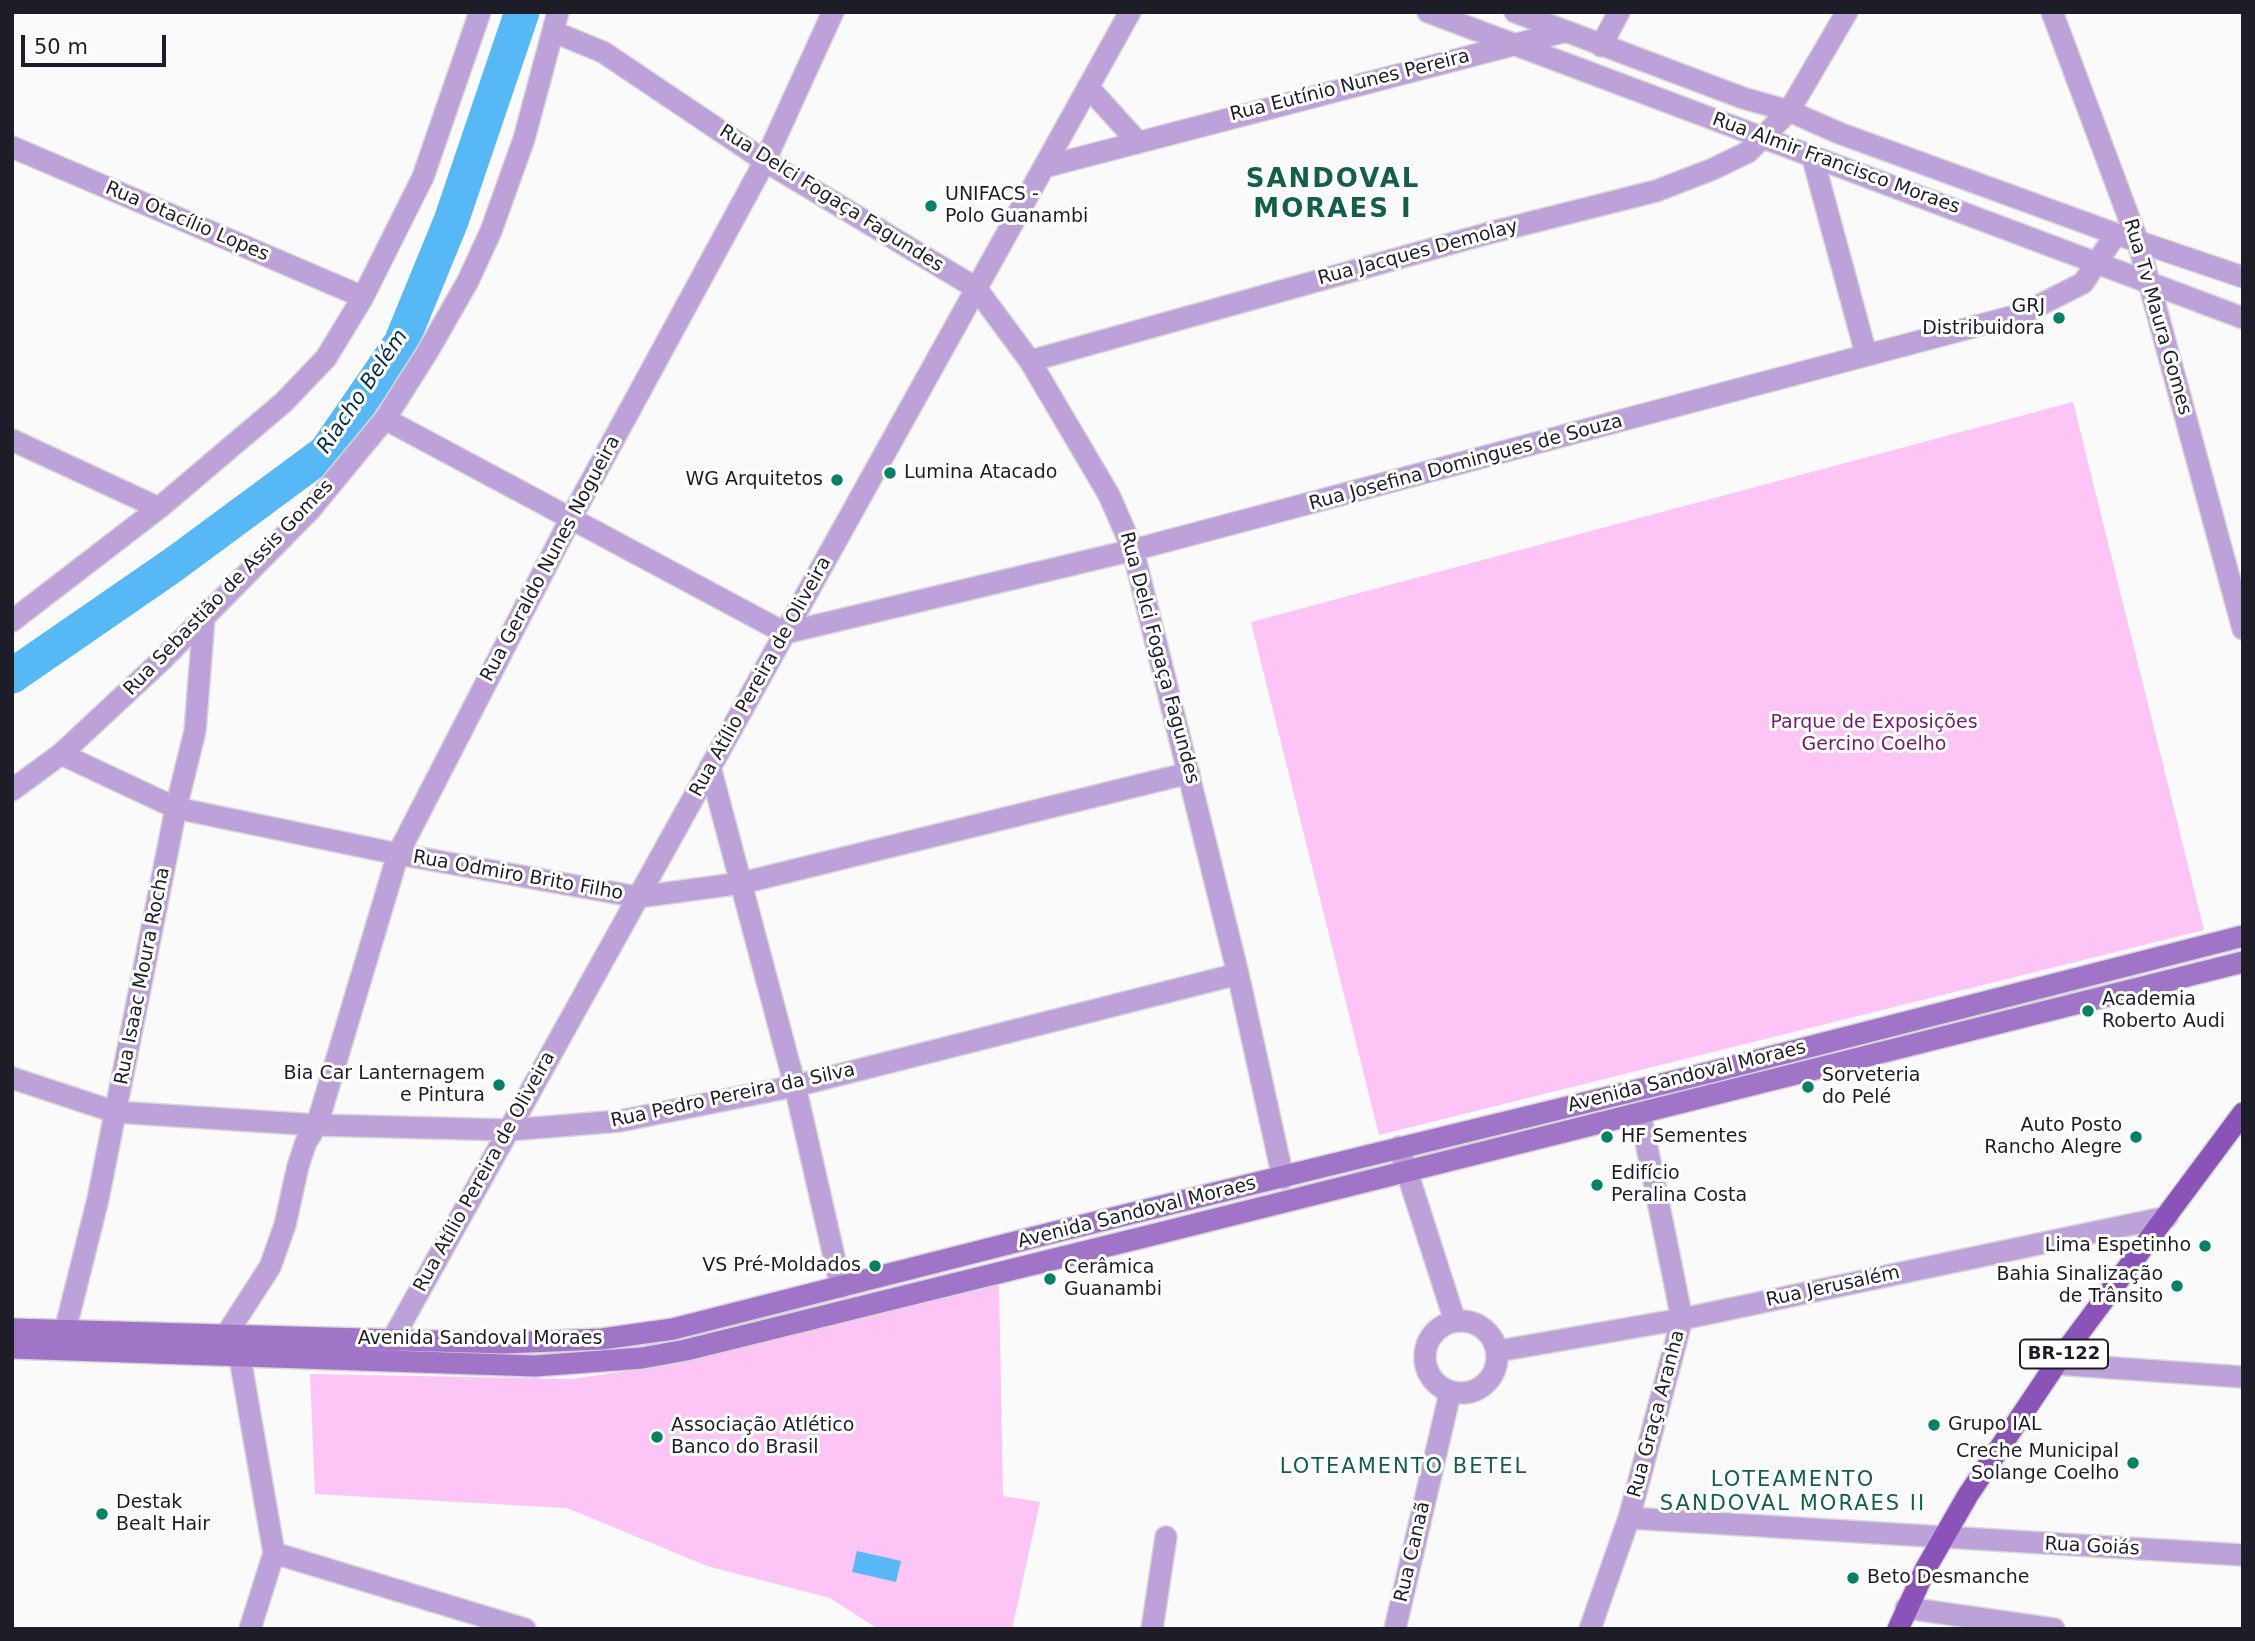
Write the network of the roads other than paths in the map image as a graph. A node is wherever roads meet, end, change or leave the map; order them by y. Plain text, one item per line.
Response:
1 (480, 12) edge
2 (833, 12) edge
3 (1130, 12) edge
4 (1428, 12) edge
5 (1515, 12) edge
6 (1619, 12) edge
7 (1847, 12) edge
8 (2052, 12) edge
9 (556, 22) edge
10 (1563, 32) junction
11 (1511, 45) junction
12 (1601, 46) junction
13 (1088, 87) junction
14 (1789, 111) junction
15 (1763, 137) junction
16 (1137, 141) junction
17 (12, 148) edge
18 (1812, 155) junction
19 (765, 161) junction
20 (1044, 167) junction
21 (2116, 234) junction
22 (2138, 242) junction
23 (2097, 262) junction
24 (2243, 277) edge
25 (2149, 282) junction
26 (976, 288) junction
27 (363, 297) junction
28 (2243, 318) edge
29 (1866, 354) junction
30 (1030, 361) junction
31 (385, 419) junction
32 (12, 440) edge
33 (159, 509) junction
34 (571, 518) junction
35 (1133, 550) junction
36 (204, 618) junction
37 (12, 621) edge
38 (2243, 629) edge
39 (785, 633) junction
40 (61, 754) junction
41 (710, 767) junction
42 (1189, 773) junction
43 (12, 790) edge
44 (176, 808) junction
45 (398, 854) junction
46 (742, 883) junction
47 (638, 897) junction
48 (2243, 936) edge
49 (2243, 962) edge
50 (1238, 974) junction
51 (1707, 1073) junction
52 (12, 1079) edge
53 (795, 1086) junction
54 (1713, 1094) junction
55 (115, 1112) junction
56 (1640, 1113) junction
57 (2243, 1113) edge
58 (317, 1125) junction
59 (509, 1130) junction
60 (1399, 1147) junction
61 (1405, 1171) junction
62 (1283, 1178) junction
63 (2166, 1217) junction
64 (1010, 1243) junction
65 (1017, 1267) junction
66 (841, 1287) junction
67 (1682, 1319) junction
68 (1455, 1321) junction
69 (12, 1329) edge
70 (65, 1331) junction
71 (226, 1335) junction
72 (391, 1342) junction
73 (12, 1348) edge
74 (1498, 1352) junction
75 (240, 1358) junction
76 (2056, 1364) junction
77 (2243, 1377) edge
78 (1450, 1393) junction
79 (1629, 1518) junction
80 (1166, 1537) dead end
81 (1942, 1538) junction
82 (274, 1553) junction
83 (2243, 1555) edge
84 (1906, 1608) junction
85 (250, 1629) edge
86 (525, 1629) edge
87 (1152, 1629) edge
88 (1395, 1629) edge
89 (1590, 1629) edge
90 (1898, 1629) edge
91 (2054, 1629) edge

1 - 27 street
2 - 19 street, Rua Geraldo Nunes Nogueira
3 - 13 street, Rua Atílio Pereira de Oliveira
4 - 11 street, Rua Almir Francisco Moraes
5 - 10 street, Rua Almir Francisco Moraes
6 - 12 street
7 - 14 street, Rua Jacques Demolay
8 - 22 street, Rua Tv Maura Gomes
9 - 19 street, Rua Delci Fogaça Fagundes
9 - 31 street, Rua Sebastião de Assis Gomes
10 - 11 street, Rua Eutínio Nunes Pereira
10 - 12 street, Rua Almir Francisco Moraes
11 - 15 street, Rua Almir Francisco Moraes
11 - 16 street, Rua Eutínio Nunes Pereira
12 - 14 street, Rua Almir Francisco Moraes
13 - 16 street
13 - 20 street, Rua Atílio Pereira de Oliveira
14 - 15 street, Rua Jacques Demolay
14 - 21 street, Rua Almir Francisco Moraes
15 - 18 street, Rua Almir Francisco Moraes
15 - 30 street, Rua Jacques Demolay
16 - 20 street, Rua Eutínio Nunes Pereira
17 - 27 street, Rua Otacílio Lopes
18 - 23 street, Rua Almir Francisco Moraes
18 - 29 street
19 - 26 street, Rua Delci Fogaça Fagundes
19 - 34 street, Rua Geraldo Nunes Nogueira
20 - 26 street, Rua Atílio Pereira de Oliveira
21 - 22 street, Rua Almir Francisco Moraes
21 - 23 street, Rua Josefina Domingues de Souza
22 - 24 street, Rua Almir Francisco Moraes
22 - 25 street, Rua Tv Maura Gomes
23 - 25 street, Rua Almir Francisco Moraes
23 - 29 street, Rua Josefina Domingues de Souza
25 - 28 street, Rua Almir Francisco Moraes
25 - 38 street, Rua Tv Maura Gomes
26 - 30 street, Rua Delci Fogaça Fagundes
26 - 39 street, Rua Atílio Pereira de Oliveira
27 - 33 street
29 - 35 street, Rua Josefina Domingues de Souza
30 - 35 street, Rua Delci Fogaça Fagundes
31 - 34 street
31 - 36 street, Rua Sebastião de Assis Gomes
32 - 33 street
33 - 37 street
34 - 39 street
34 - 45 street, Rua Geraldo Nunes Nogueira
35 - 39 street, Rua Josefina Domingues de Souza
35 - 42 street, Rua Delci Fogaça Fagundes
36 - 40 street, Rua Sebastião de Assis Gomes
36 - 44 street, Rua Isaac Moura Rocha
39 - 41 street, Rua Atílio Pereira de Oliveira
40 - 43 street, Rua Sebastião de Assis Gomes
40 - 44 street, Rua Odmiro Brito Filho
41 - 46 street
41 - 47 street, Rua Atílio Pereira de Oliveira
42 - 46 street, Rua Odmiro Brito Filho
42 - 50 street, Rua Delci Fogaça Fagundes
44 - 45 street, Rua Odmiro Brito Filho
44 - 55 street, Rua Isaac Moura Rocha
45 - 47 street, Rua Odmiro Brito Filho
45 - 58 street, Rua Geraldo Nunes Nogueira
46 - 47 street, Rua Odmiro Brito Filho
46 - 53 street
47 - 59 street, Rua Atílio Pereira de Oliveira
48 - 51 main road, Avenida Sandoval Moraes
49 - 54 main road, Avenida Sandoval Moraes
50 - 53 street, Rua Pedro Pereira da Silva
50 - 62 street, Rua Delci Fogaça Fagundes
51 - 54 main road
51 - 60 main road, Avenida Sandoval Moraes
52 - 55 street, Rua Pedro Pereira da Silva
53 - 59 street, Rua Pedro Pereira da Silva
53 - 66 street
54 - 56 main road, Avenida Sandoval Moraes
55 - 58 street, Rua Pedro Pereira da Silva
55 - 70 street, Rua Isaac Moura Rocha
56 - 61 main road, Avenida Sandoval Moraes
56 - 67 street, Rua Graça Aranha
57 - 63 main road, BR-122
58 - 59 street, Rua Pedro Pereira da Silva
58 - 71 street, Rua Geraldo Nunes Nogueira
59 - 72 street, Rua Atílio Pereira de Oliveira
60 - 61 street
60 - 62 main road, Avenida Sandoval Moraes
61 - 65 main road, Avenida Sandoval Moraes
61 - 68 street
62 - 64 main road, Avenida Sandoval Moraes
63 - 67 street, Rua Jerusalém
63 - 76 main road, BR-122
64 - 65 main road
64 - 66 main road, Avenida Sandoval Moraes
65 - 75 main road, Avenida Sandoval Moraes
66 - 72 main road, Avenida Sandoval Moraes
67 - 74 street, Rua Jerusalém
67 - 79 street, Rua Graça Aranha
68 - 74 street
68 - 78 street
69 - 70 main road, Avenida Sandoval Moraes
70 - 71 main road, Avenida Sandoval Moraes
71 - 72 main road, Avenida Sandoval Moraes
73 - 75 main road, Avenida Sandoval Moraes
74 - 78 street
75 - 82 street
76 - 77 street
76 - 81 main road, BR-122
78 - 88 street, Rua Canaã
79 - 81 street, Rua Goiás
79 - 89 street, Rua Graça Aranha
80 - 87 street
81 - 83 street, Rua Goiás
81 - 84 main road, BR-122
82 - 85 street
82 - 86 street
84 - 90 main road, BR-122
84 - 91 street

